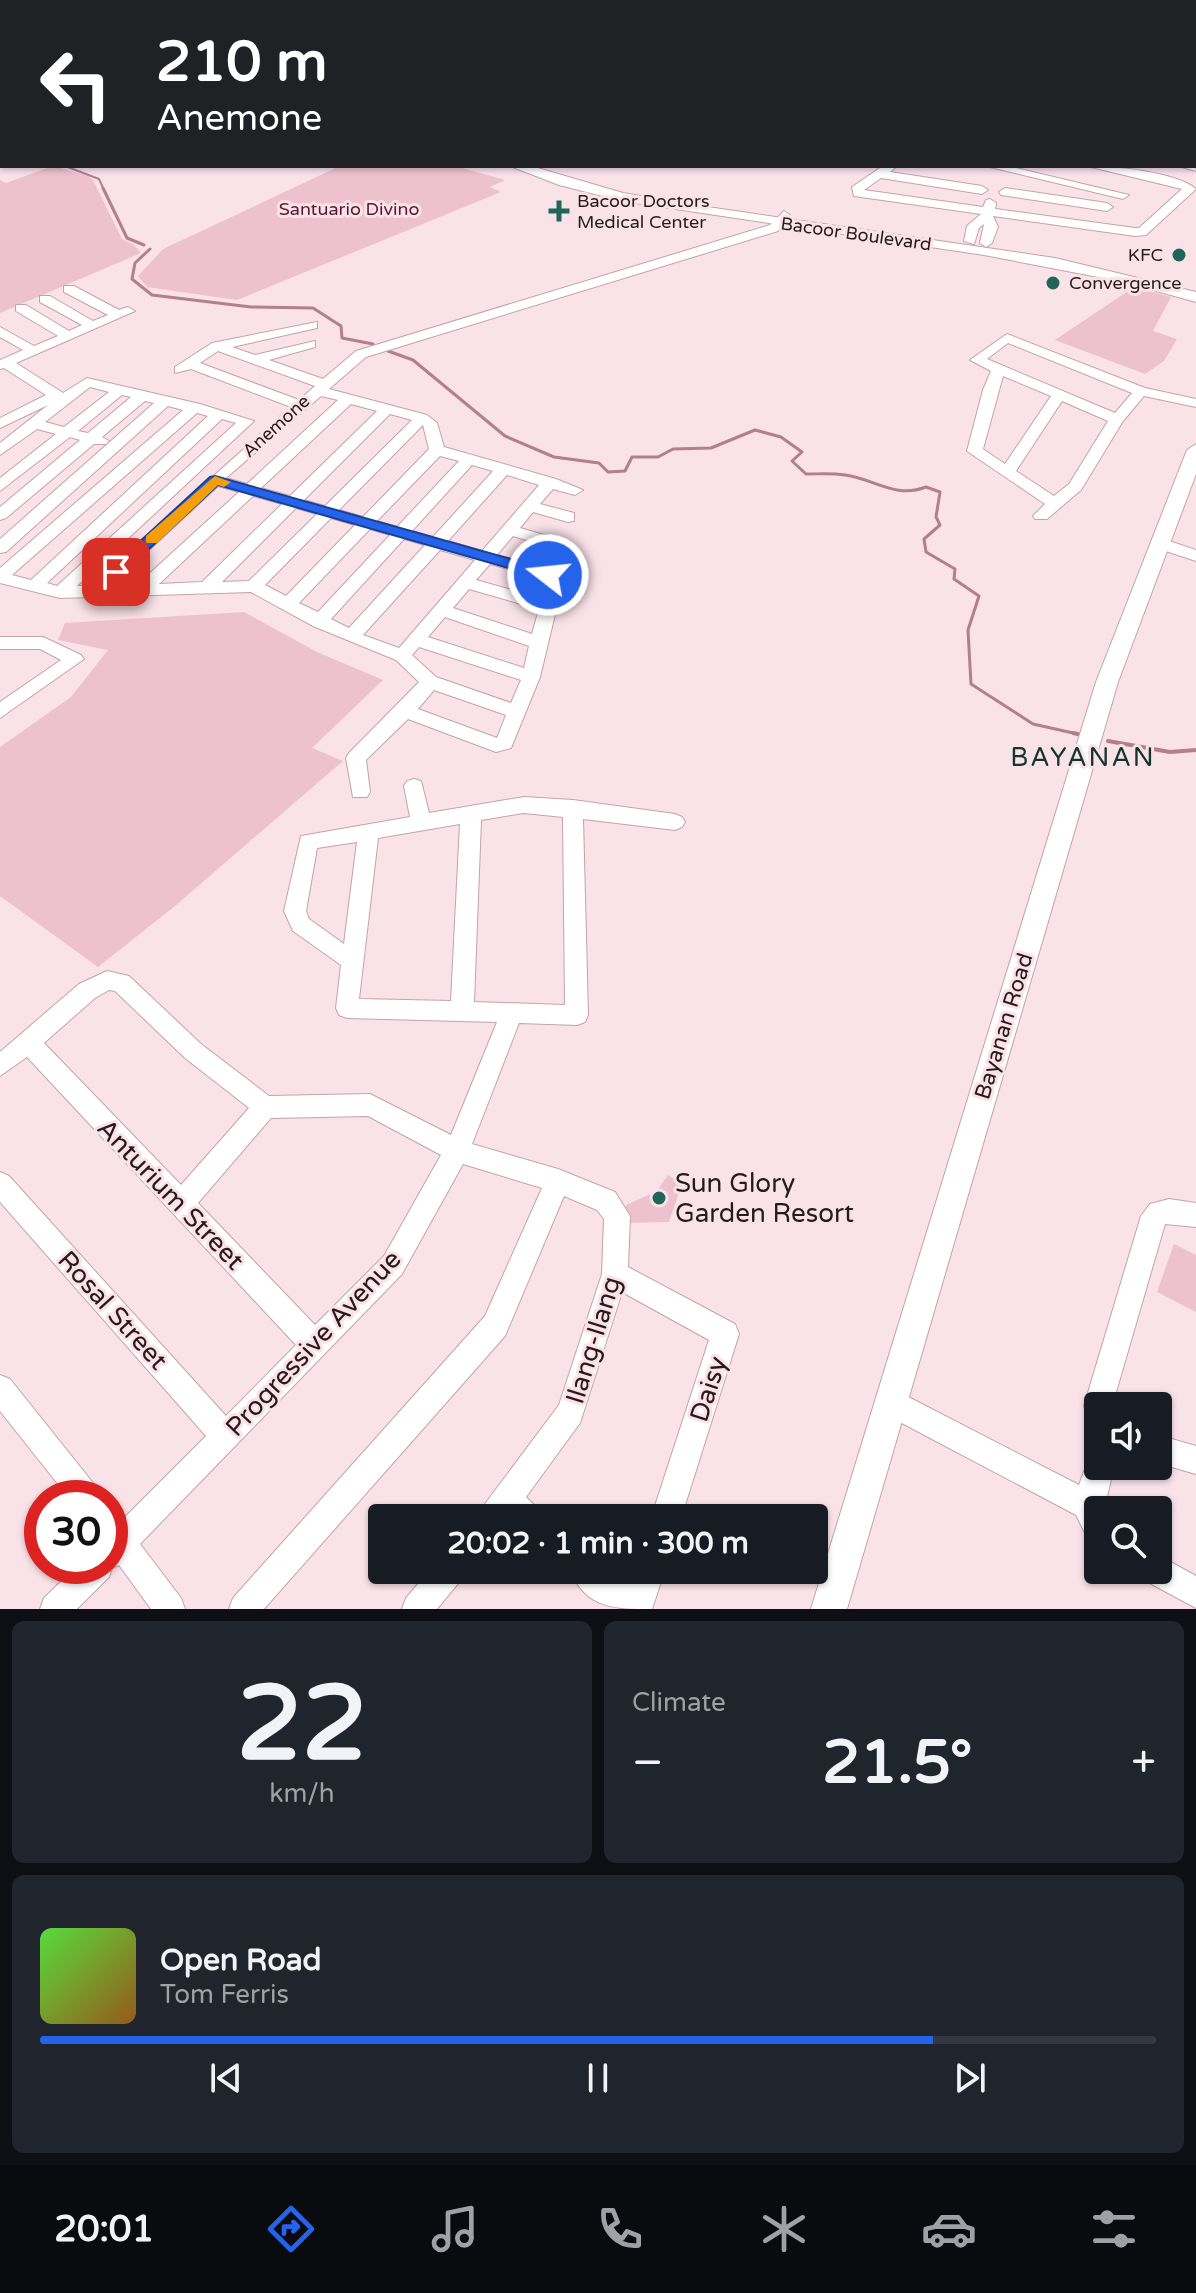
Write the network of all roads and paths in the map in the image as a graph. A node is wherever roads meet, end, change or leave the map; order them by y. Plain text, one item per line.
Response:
1 (494, 0) edge
2 (505, 0) edge
3 (524, 168) edge
4 (546, 168) edge
5 (888, 168) edge
6 (1003, 168) edge
7 (1050, 168) edge
8 (1103, 168) edge
9 (941, 172) dead end
10 (878, 174) junction
11 (1144, 176) junction
12 (1044, 179) junction
13 (929, 182) junction
14 (993, 193) junction
15 (1123, 195) junction
16 (1107, 207) junction
17 (988, 214) junction
18 (782, 219) junction
19 (1088, 225) junction
20 (970, 241) junction
21 (986, 243) junction
22 (1196, 287) edge
23 (69, 289) dead end
24 (1196, 297) edge
25 (45, 299) dead end
26 (21, 308) dead end
27 (312, 325) dead end
28 (93, 326) junction
29 (0, 331) edge
30 (70, 337) junction
31 (310, 344) dead end
32 (217, 346) junction
33 (35, 352) junction
34 (253, 360) junction
35 (3, 364) edge
36 (999, 370) junction
37 (320, 387) junction
38 (121, 389) junction
39 (1141, 391) junction
40 (143, 395) junction
41 (1059, 395) junction
42 (349, 398) junction
43 (166, 400) junction
44 (1196, 403) edge
45 (300, 405) junction
46 (195, 407) junction
47 (387, 409) junction
48 (219, 414) junction
49 (422, 418) junction
50 (1117, 419) junction
51 (0, 424) edge
52 (36, 424) junction
53 (67, 432) junction
54 (91, 439) junction
55 (116, 445) junction
56 (0, 450) edge
57 (437, 450) junction
58 (1196, 450) edge
59 (145, 451) junction
60 (171, 458) junction
61 (469, 459) junction
62 (198, 465) junction
63 (504, 469) junction
64 (1007, 472) junction
65 (215, 480) junction
66 (550, 482) junction
67 (0, 489) edge
68 (250, 490) junction
69 (575, 490) dead end
70 (21, 497) junction
71 (292, 503) junction
72 (48, 504) junction
73 (1055, 504) junction
74 (529, 506) junction
75 (75, 511) junction
76 (328, 513) junction
77 (0, 515) edge
78 (1041, 516) dead end
79 (568, 517) dead end
80 (106, 518) junction
81 (367, 522) junction
82 (133, 525) junction
83 (509, 530) junction
84 (400, 533) junction
85 (1160, 543) junction
86 (436, 544) junction
87 (562, 546) dead end
88 (0, 548) edge
89 (1196, 556) edge
90 (486, 557) junction
91 (548, 575) dead end
92 (0, 578) edge
93 (465, 582) junction
94 (34, 586) junction
95 (254, 586) junction
96 (207, 587) junction
97 (143, 589) junction
98 (96, 590) junction
99 (72, 592) dead end
100 (287, 605) junction
101 (441, 610) junction
102 (319, 622) junction
103 (351, 637) junction
104 (416, 640) junction
105 (0, 643) edge
106 (21, 643) junction
107 (539, 643) junction
108 (402, 656) junction
109 (0, 657) edge
110 (531, 677) junction
111 (430, 682) junction
112 (0, 711) edge
113 (405, 711) junction
114 (515, 711) junction
115 (414, 786) dead end
116 (360, 792) dead end
117 (573, 808) junction
118 (471, 812) junction
119 (421, 822) junction
120 (675, 822) dead end
121 (368, 832) junction
122 (353, 962) junction
123 (462, 1013) junction
124 (511, 1015) junction
125 (28, 1042) junction
126 (0, 1066) edge
127 (265, 1107) junction
128 (457, 1151) junction
129 (558, 1181) junction
130 (0, 1184) edge
131 (180, 1205) junction
132 (1196, 1215) edge
133 (615, 1274) junction
134 (315, 1345) junction
135 (0, 1389) edge
136 (1102, 1392) edge
137 (889, 1401) junction
138 (225, 1436) junction
139 (1172, 1453) edge
140 (1196, 1460) edge
141 (73, 1480) edge
142 (514, 1504) edge
143 (670, 1504) edge
144 (1084, 1512) edge
145 (128, 1528) edge
146 (128, 1558) edge
147 (1172, 1579) edge
148 (80, 1584) edge
149 (438, 1584) edge
150 (601, 1584) edge
151 (645, 1584) edge
152 (1196, 1593) edge
153 (55, 1609) edge
154 (170, 1609) edge
155 (244, 1609) edge
156 (417, 1609) edge
157 (829, 1609) edge

1 - 2 street
3 - 18 main road, Bacoor Boulevard
4 - 18 main road, Bacoor Boulevard
5 - 10 street
6 - 12 street
7 - 12 street
8 - 11 street
9 - 13 street
10 - 13 street
10 - 17 street
11 - 15 street
11 - 19 street
12 - 15 street
13 - 14 street
14 - 16 street
14 - 17 street
15 - 16 street
16 - 19 street
17 - 19 street
17 - 20 street
17 - 21 street
18 - 20 main road, Bacoor Boulevard
18 - 24 main road, Bacoor Boulevard
18 - 37 street, Anemone
20 - 21 main road, Bacoor Boulevard
21 - 22 main road, Bacoor Boulevard
23 - 28 street
25 - 28 street
26 - 30 street
27 - 32 street
28 - 30 street
29 - 33 street
30 - 33 street
31 - 34 street
32 - 34 street
32 - 45 street
33 - 35 street
34 - 37 street
35 - 51 street
36 - 39 street
36 - 41 street
36 - 64 street
37 - 42 street
37 - 45 street, Anemone
38 - 40 street
38 - 52 street
38 - 53 street
39 - 44 street
39 - 50 street
40 - 43 street
40 - 54 street
41 - 50 street
41 - 64 street
42 - 47 street
42 - 68 street
43 - 46 street
43 - 55 street
45 - 65 street, Anemone
46 - 48 street
46 - 59 street
47 - 49 street
47 - 71 street
48 - 60 street
48 - 62 street
49 - 57 street
49 - 76 street
50 - 73 street
52 - 53 street
52 - 56 street
53 - 54 street
53 - 67 street
54 - 55 street
54 - 70 street
55 - 59 street
55 - 72 street
57 - 61 street
57 - 81 street
58 - 85 main road, Bayanan Road
59 - 60 street
59 - 75 street
60 - 62 street
60 - 80 street
61 - 63 street
61 - 84 street
62 - 82 street
63 - 66 street
63 - 86 street
64 - 73 street
65 - 68 street
65 - 98 street, Anemone
66 - 69 street
66 - 74 street
67 - 70 street
68 - 71 street
68 - 97 street
70 - 72 street
70 - 77 street
71 - 76 street
71 - 96 street
72 - 75 street
72 - 88 street
73 - 78 street
74 - 79 street
74 - 83 street
75 - 80 street
75 - 92 street
76 - 81 street
76 - 95 street
80 - 82 street
80 - 94 street
81 - 84 street
81 - 100 street
82 - 94 street
83 - 87 street
83 - 90 street
84 - 86 street
84 - 102 street
85 - 89 street
85 - 137 main road, Bayanan Road
86 - 90 street
86 - 103 street
90 - 91 street
90 - 93 street
92 - 94 street
93 - 101 street
93 - 107 street
95 - 96 street
95 - 100 street
96 - 97 street
97 - 98 street
98 - 99 street
100 - 102 street
101 - 104 street
101 - 107 street
102 - 103 street
103 - 108 street
104 - 108 street
104 - 110 street
105 - 106 street
106 - 109 street
106 - 112 street
107 - 110 street
108 - 111 street
110 - 114 street
111 - 113 street
111 - 114 street
113 - 114 street
113 - 116 street
115 - 119 street
117 - 118 street
117 - 120 street
117 - 124 street
118 - 119 street
118 - 123 street
119 - 121 street
121 - 122 street
121 - 122 street
122 - 123 street
123 - 124 street
124 - 128 street, Progressive Avenue
125 - 126 street
125 - 127 street
125 - 131 street, Anturium Street
127 - 128 street, Ilang-Ilang
127 - 131 street
128 - 129 street, Ilang-Ilang
128 - 134 street, Progressive Avenue
129 - 133 street, Ilang-Ilang
129 - 155 street
130 - 138 street, Rosal Street
131 - 134 street, Anturium Street
132 - 136 street
133 - 142 street, Ilang-Ilang
133 - 143 street, Daisy
134 - 138 street, Progressive Avenue
135 - 141 street
137 - 144 street
137 - 157 main road, Bayanan Road
138 - 145 street, Progressive Avenue
139 - 140 street
146 - 154 street
147 - 152 street
148 - 153 street
149 - 156 street
150 - 151 street

